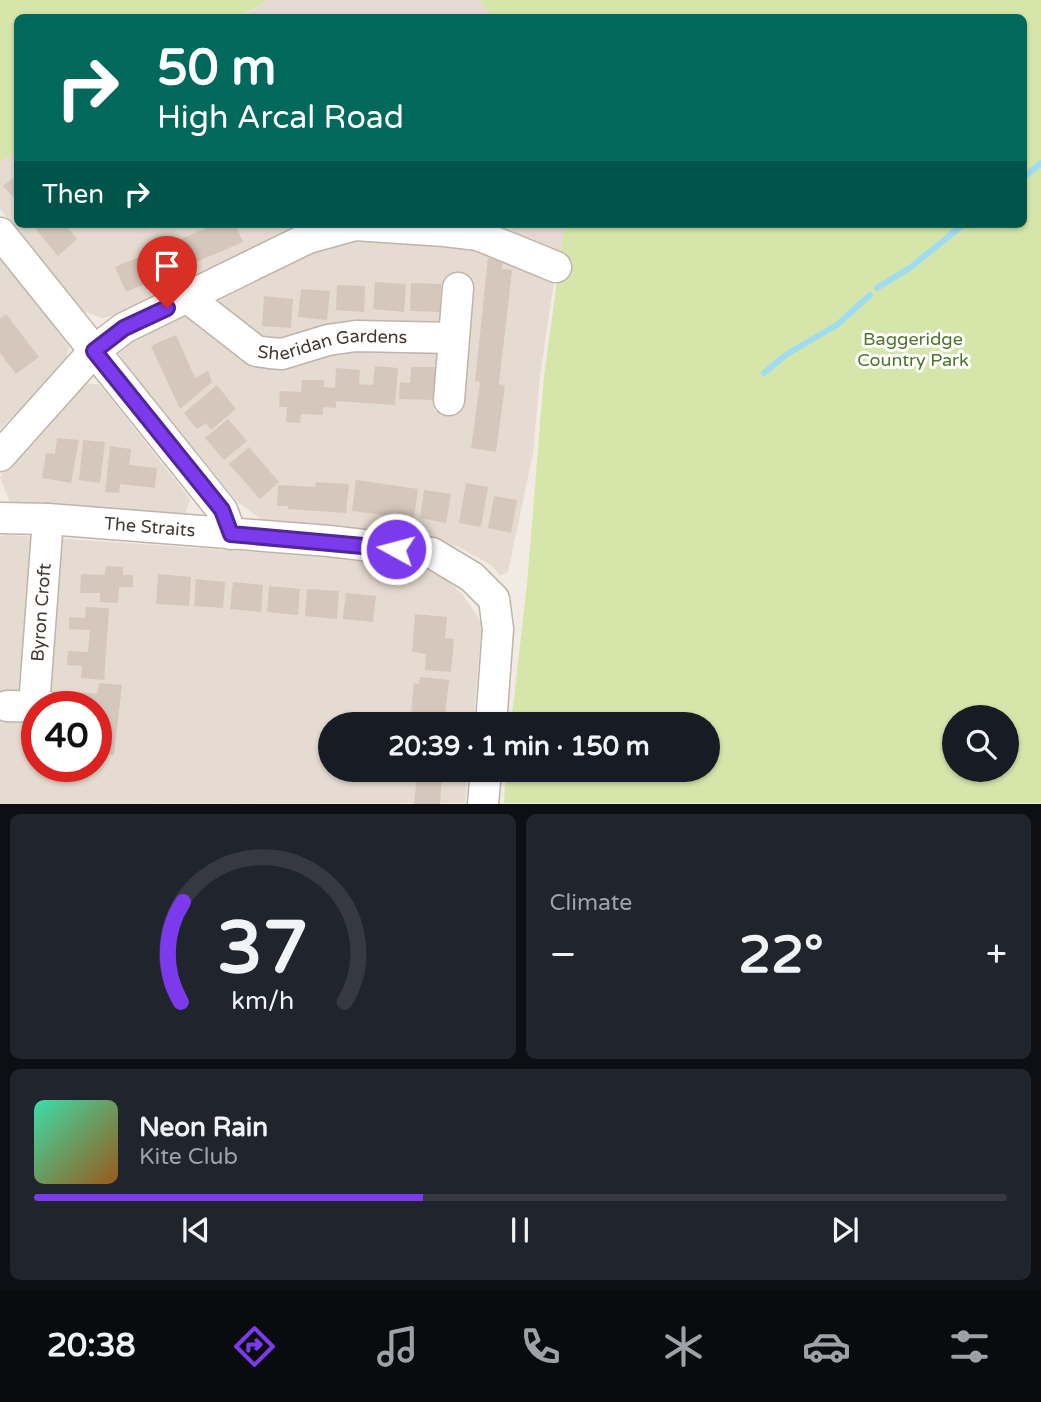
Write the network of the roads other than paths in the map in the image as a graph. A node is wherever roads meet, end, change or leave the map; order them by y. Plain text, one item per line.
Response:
1 (337, 228) edge
2 (436, 228) edge
3 (478, 230) edge
4 (0, 233) edge
5 (556, 267) dead end
6 (458, 288) dead end
7 (188, 298) junction
8 (453, 338) junction
9 (94, 351) junction
10 (449, 400) dead end
11 (0, 456) edge
12 (0, 518) edge
13 (48, 519) junction
14 (231, 534) junction
15 (31, 691) edge
16 (492, 712) edge
17 (485, 782) edge
18 (483, 803) edge

1 - 7 street
2 - 3 street
3 - 5 street
4 - 9 street
6 - 8 street
7 - 8 street, Sheridan Gardens
7 - 9 street
8 - 10 street
9 - 11 street
9 - 14 street
12 - 13 street, The Straits
13 - 14 street, The Straits
13 - 15 street, Byron Croft
14 - 16 street, The Straits
17 - 18 street

